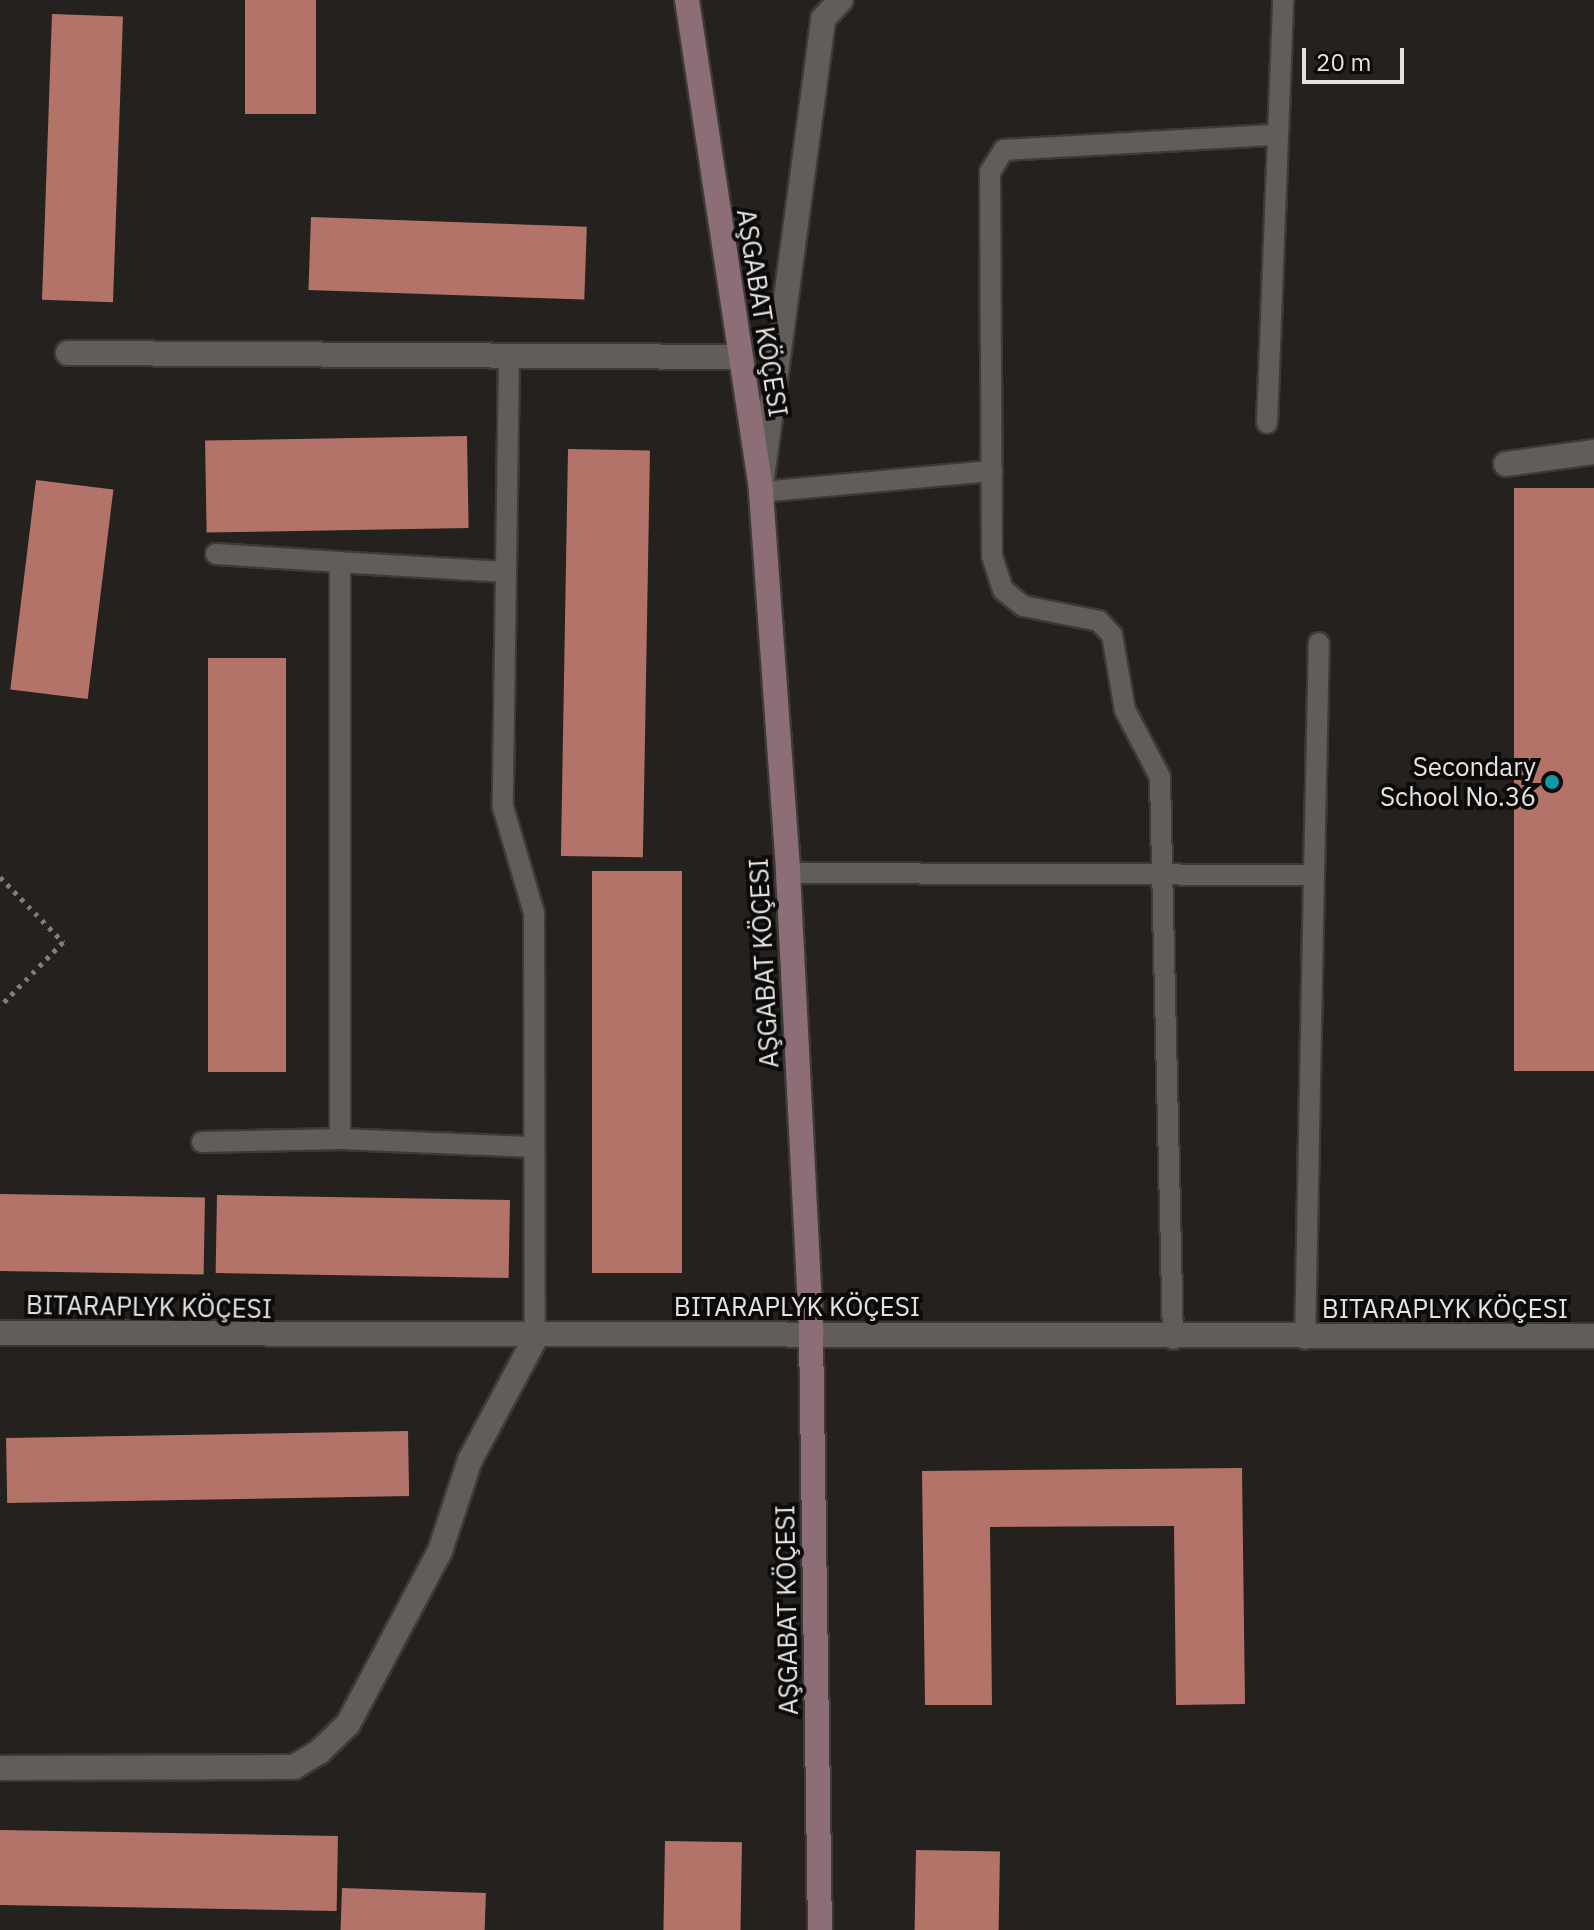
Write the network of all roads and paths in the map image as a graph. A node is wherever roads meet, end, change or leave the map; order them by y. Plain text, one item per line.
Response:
1 (687, 0) edge
2 (841, 0) edge
3 (1283, 0) edge
4 (1276, 135) junction
5 (68, 353) dead end
6 (509, 356) junction
7 (740, 357) junction
8 (1267, 423) dead end
9 (1594, 452) edge
10 (1506, 464) dead end
11 (992, 471) junction
12 (761, 492) junction
13 (216, 554) dead end
14 (340, 562) junction
15 (506, 572) junction
16 (1319, 643) dead end
17 (1166, 872) junction
18 (788, 873) junction
19 (1314, 875) junction
20 (0, 877) edge
21 (0, 1006) edge
22 (340, 1139) junction
23 (202, 1142) dead end
24 (534, 1147) junction
25 (0, 1333) edge
26 (811, 1333) junction
27 (1594, 1336) edge
28 (535, 1339) junction
29 (1173, 1339) junction
30 (1305, 1339) junction
31 (0, 1768) edge
32 (820, 1930) edge

1 - 7 street, AŞGABAT KÖÇESI
2 - 12 street
3 - 4 lane
4 - 8 lane
4 - 11 lane
5 - 6 street
6 - 7 street
6 - 15 lane
7 - 12 street, AŞGABAT KÖÇESI
9 - 10 street
11 - 12 lane
11 - 17 lane
12 - 18 street, AŞGABAT KÖÇESI
13 - 14 lane
14 - 15 lane
14 - 22 lane
15 - 24 lane
16 - 19 lane
17 - 18 lane
17 - 19 lane
17 - 29 lane
18 - 26 street, AŞGABAT KÖÇESI
19 - 30 lane
20 - 21 path
22 - 23 lane
22 - 24 lane
24 - 28 lane
25 - 28 street, BITARAPLYK KÖÇESI
26 - 28 street, BITARAPLYK KÖÇESI
26 - 29 street, BITARAPLYK KÖÇESI
26 - 32 street, AŞGABAT KÖÇESI
27 - 30 street, BITARAPLYK KÖÇESI
28 - 31 street
29 - 30 street, BITARAPLYK KÖÇESI

